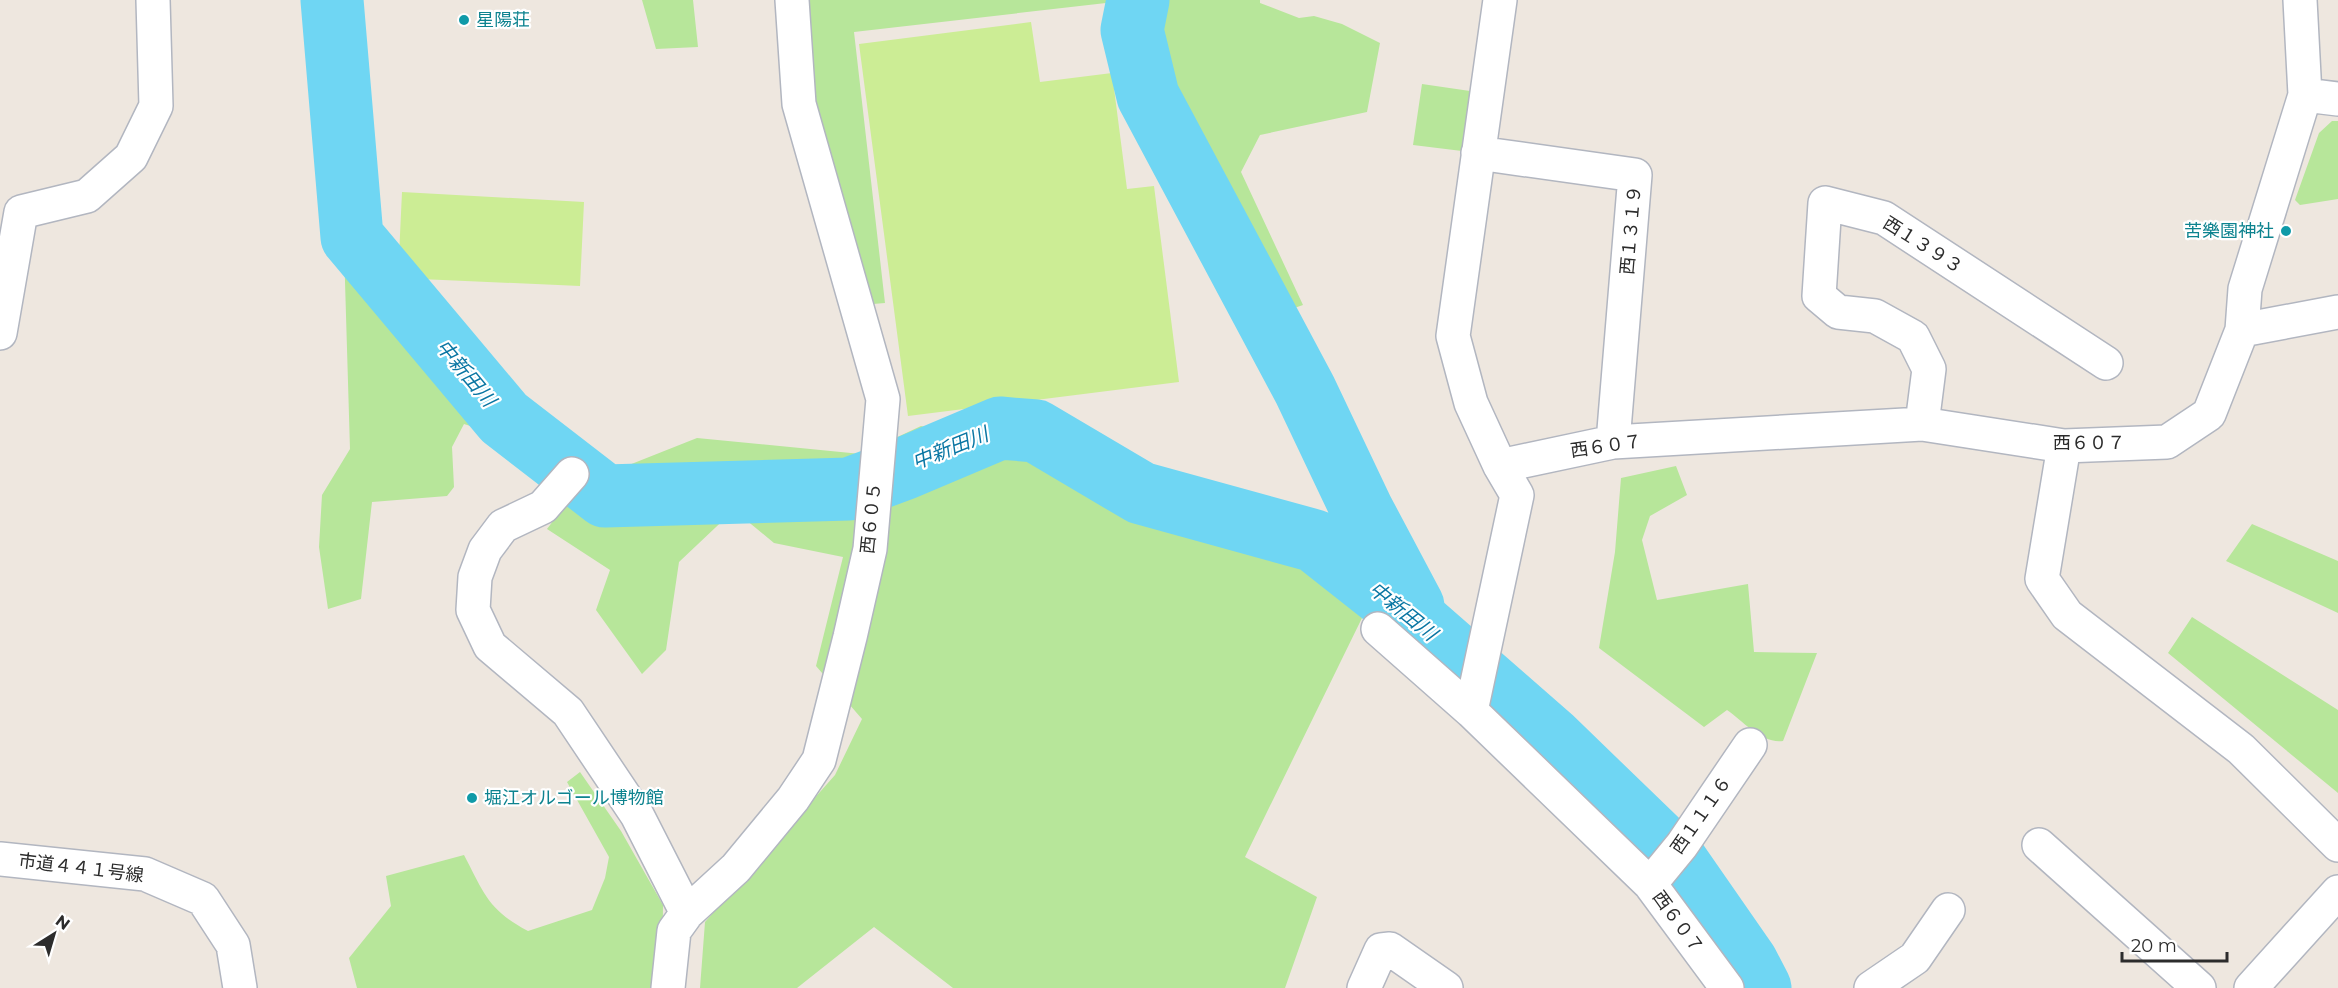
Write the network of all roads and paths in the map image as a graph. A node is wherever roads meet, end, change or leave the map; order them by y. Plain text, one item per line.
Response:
1 (153, 0) edge
2 (792, 0) edge
3 (1500, 0) edge
4 (2300, 0) edge
5 (2305, 95) junction
6 (2338, 99) edge
7 (1478, 153) junction
8 (10, 212) edge
9 (2338, 312) edge
10 (2242, 330) junction
11 (0, 333) edge
12 (2106, 363) dead end
13 (1922, 424) junction
14 (1613, 442) junction
15 (2064, 446) junction
16 (1500, 466) junction
17 (572, 474) dead end
18 (1378, 629) dead end
19 (1472, 704) junction
20 (1750, 745) dead end
21 (2039, 845) dead end
22 (2338, 845) edge
23 (0, 859) edge
24 (1654, 879) junction
25 (2338, 892) edge
26 (1948, 910) dead end
27 (687, 914) junction
28 (240, 988) edge
29 (668, 988) edge
30 (1364, 988) edge
31 (1446, 988) edge
32 (1727, 988) edge
33 (1871, 988) edge
34 (2199, 988) edge
35 (2251, 988) edge

1 - 8 street
2 - 27 street, 西６０５
3 - 7 street
4 - 5 street, 西６０７
5 - 6 street
5 - 10 street, 西６０７
7 - 14 street, 西１３１９
7 - 16 street
8 - 11 street
9 - 10 street
10 - 15 street, 西６０７
12 - 13 street, 西１３９３
13 - 14 street, 西６０７
13 - 15 street, 西６０７
14 - 16 street, 西６０７
15 - 22 street
16 - 19 street
17 - 27 street
18 - 19 street, 西６０７
19 - 24 street, 西６０７
20 - 24 street, 西１１１６
21 - 34 street
23 - 28 street, 市道４４１号線
24 - 32 street, 西６０７
25 - 35 street
26 - 33 street
27 - 29 street, 西６０５
30 - 31 street

